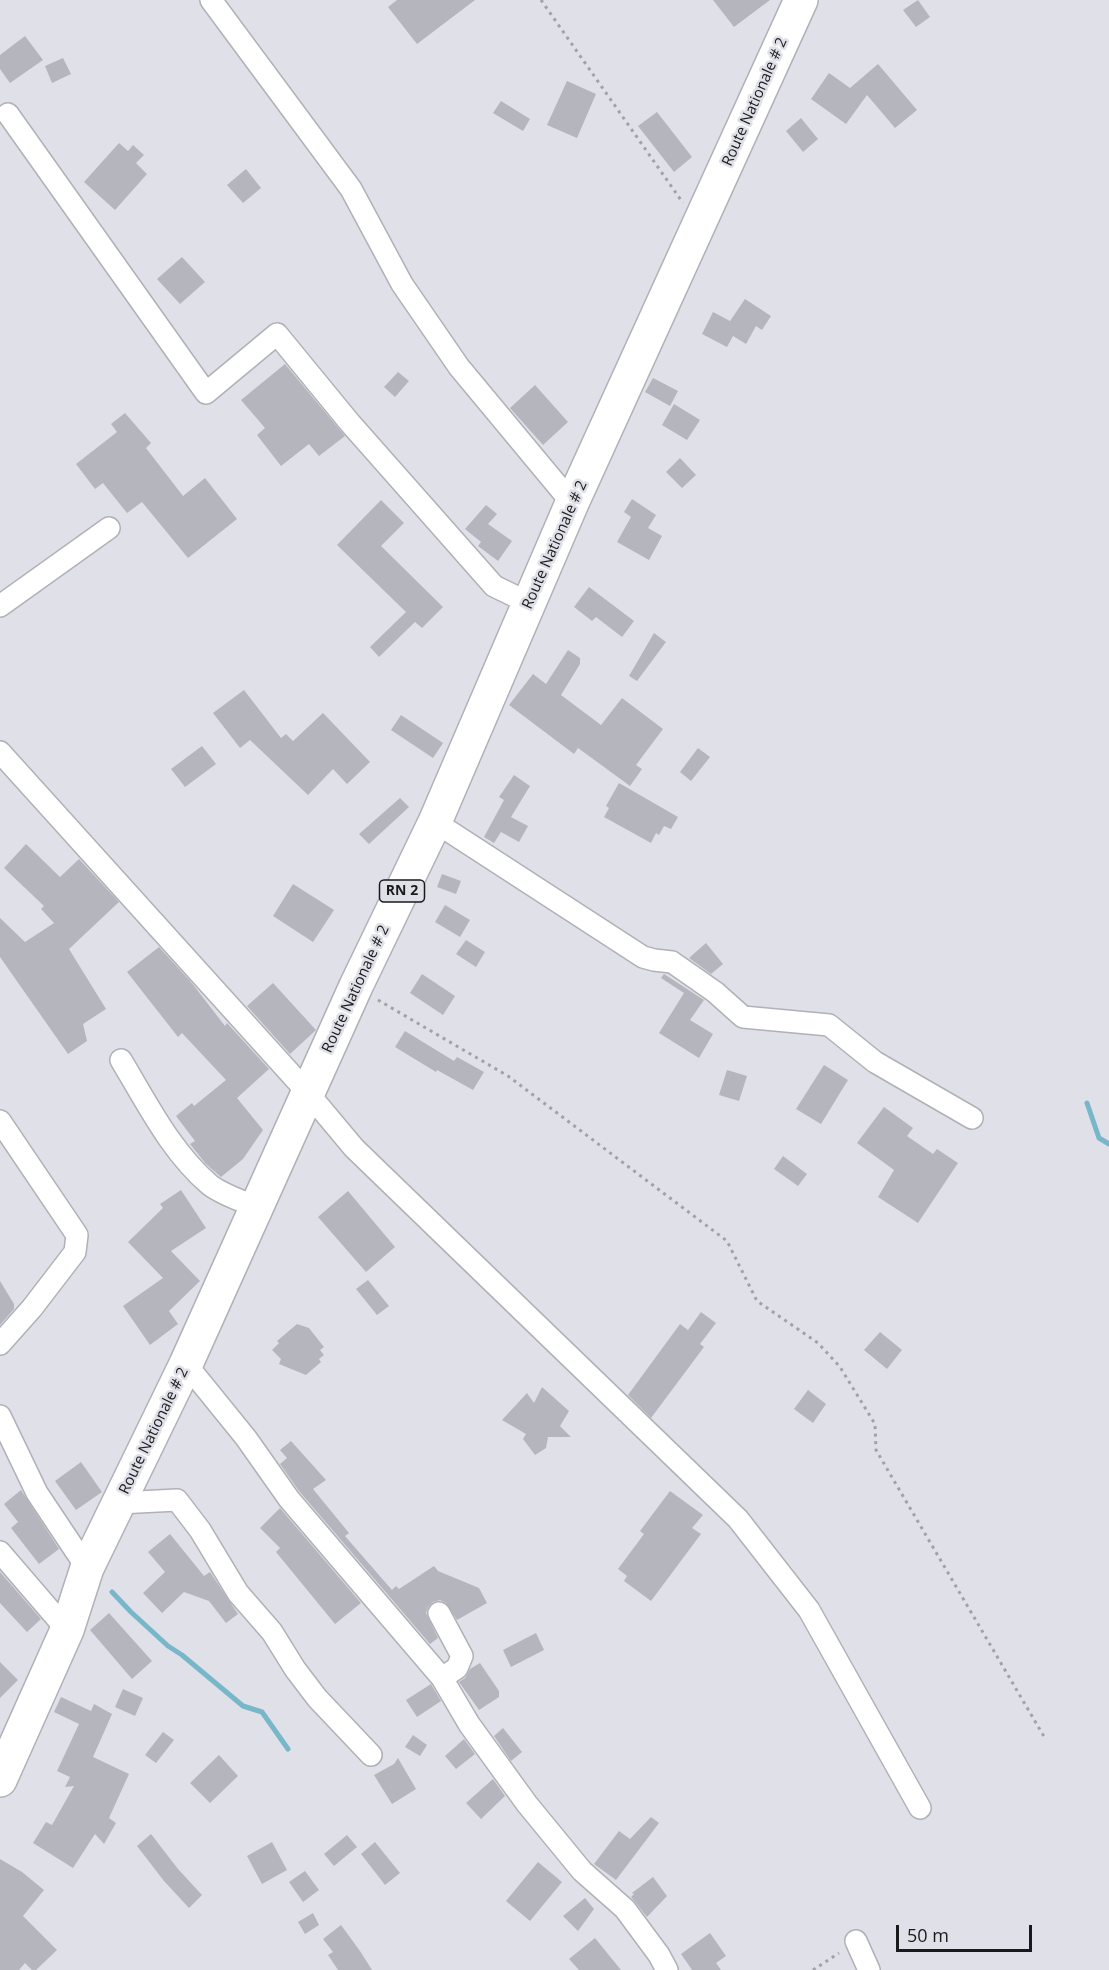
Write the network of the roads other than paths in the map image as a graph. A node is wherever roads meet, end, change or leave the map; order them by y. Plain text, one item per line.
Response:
1 (211, 0) edge
2 (801, 0) edge
3 (8, 114) dead end
4 (572, 503) junction
5 (109, 528) dead end
6 (529, 603) junction
7 (0, 606) edge
8 (0, 752) edge
9 (435, 822) junction
10 (121, 1060) dead end
11 (308, 1094) junction
12 (972, 1118) dead end
13 (0, 1121) edge
14 (257, 1207) junction
15 (0, 1344) edge
16 (186, 1364) junction
17 (0, 1416) edge
18 (119, 1503) junction
19 (0, 1552) edge
20 (87, 1568) junction
21 (439, 1613) dead end
22 (67, 1630) junction
23 (442, 1678) junction
24 (371, 1755) dead end
25 (3, 1763) edge
26 (920, 1808) dead end
27 (856, 1941) road end
28 (667, 1970) edge
29 (869, 1970) edge

1 - 4 street
2 - 4 main road, Route Nationale # 2 / RN 2
3 - 6 street
4 - 6 main road, Route Nationale # 2 / RN 2
5 - 7 street
6 - 9 main road, Route Nationale # 2 / RN 2
8 - 11 street
9 - 11 main road, Route Nationale # 2 / RN 2
9 - 12 street
10 - 14 street
11 - 14 main road, Route Nationale # 2 / RN 2
11 - 26 street
13 - 15 street
14 - 16 main road, Route Nationale # 2 / RN 2
16 - 18 main road, Route Nationale # 2 / RN 2
16 - 23 street
17 - 20 street
18 - 20 main road, Route Nationale # 2 / RN 2
18 - 24 street
19 - 22 street
20 - 22 main road, Route Nationale # 2 / RN 2
21 - 23 street
22 - 25 main road, Route Nationale # 2 / RN 2
23 - 28 street
27 - 29 street

